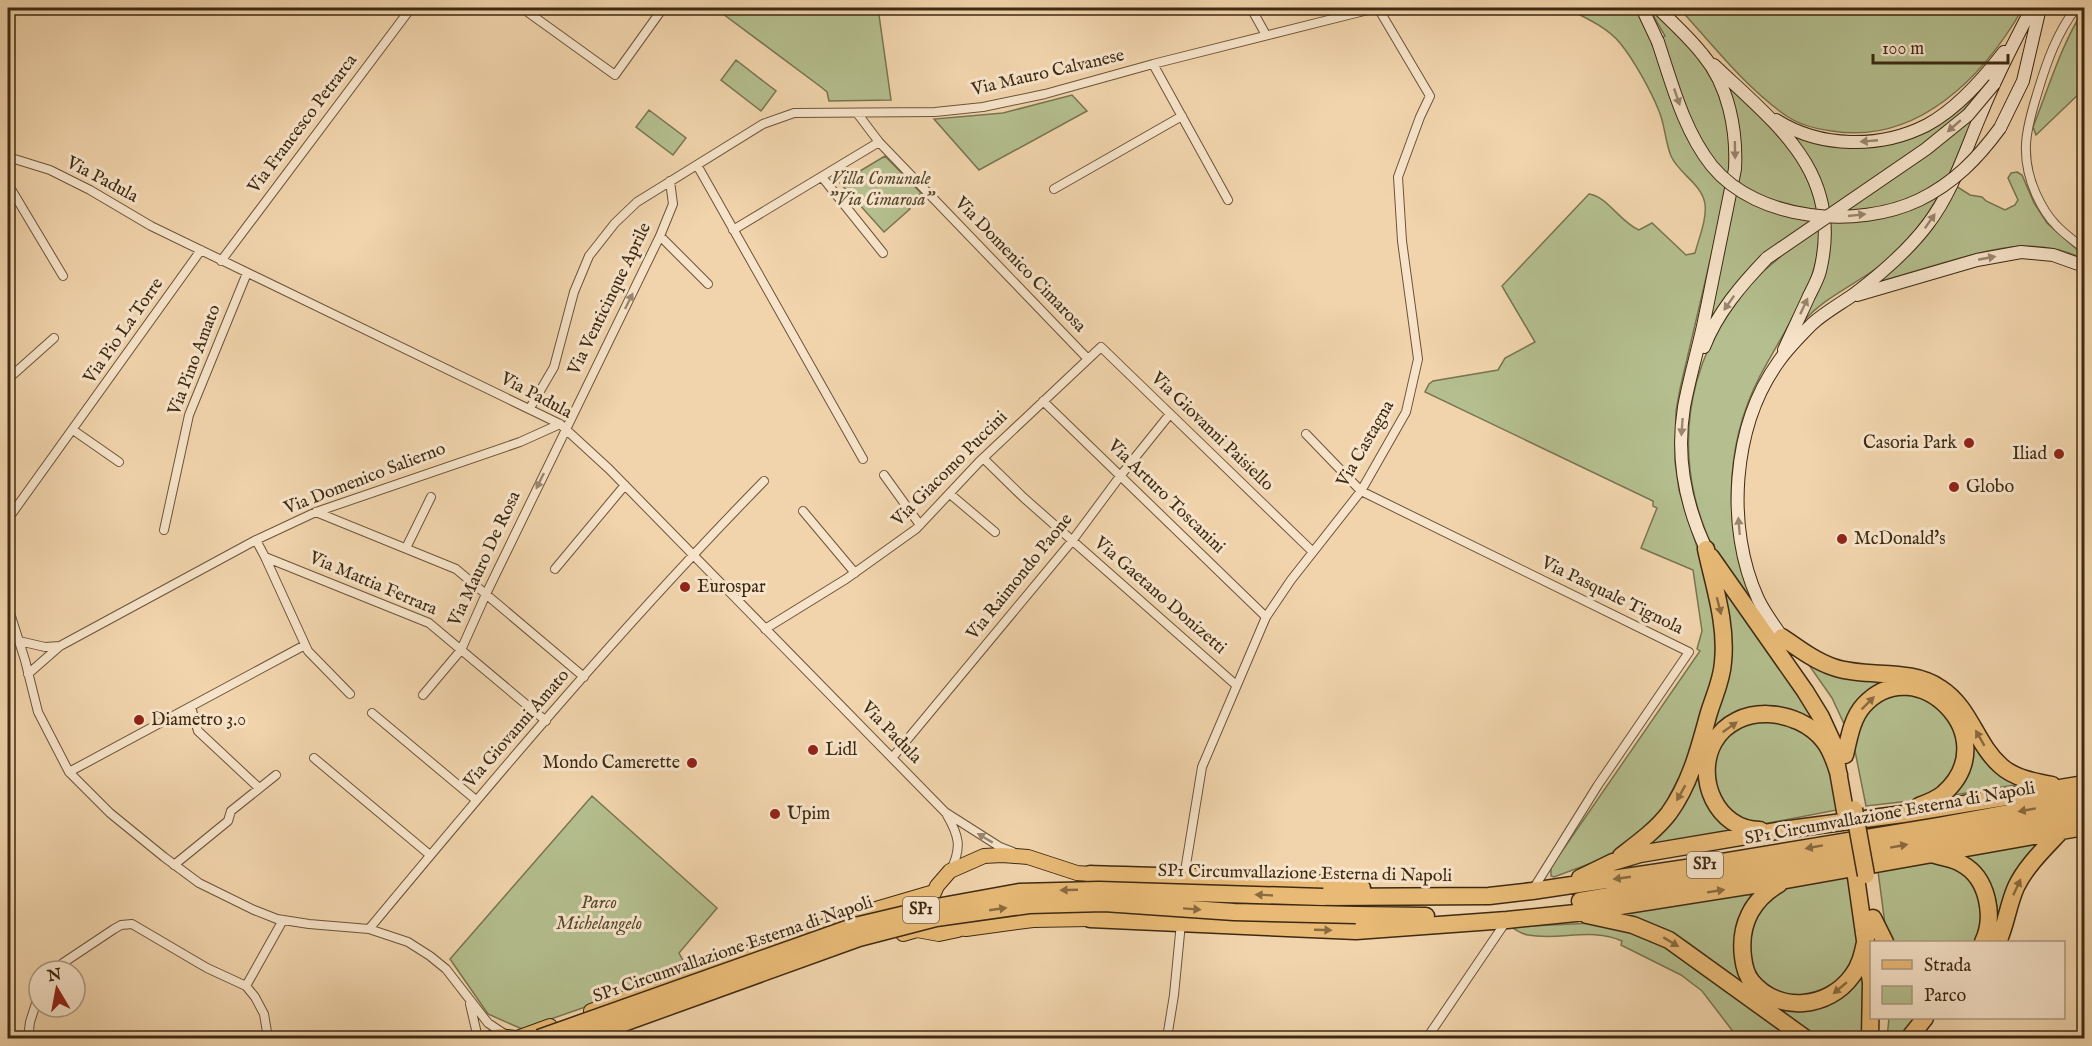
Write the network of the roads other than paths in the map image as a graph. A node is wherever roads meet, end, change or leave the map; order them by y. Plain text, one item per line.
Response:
1 (411, 8) edge
2 (522, 8) edge
3 (663, 8) edge
4 (1251, 8) edge
5 (1377, 8) edge
6 (1642, 8) edge
7 (1659, 8) edge
8 (2032, 8) edge
9 (2040, 8) edge
10 (2076, 8) edge
11 (1266, 35) junction
12 (2016, 37) junction
13 (1704, 56) junction
14 (1153, 64) junction
15 (1994, 84) junction
16 (1762, 111) junction
17 (857, 113) junction
18 (1182, 116) junction
19 (879, 142) junction
20 (8, 157) edge
21 (697, 165) junction
22 (822, 177) junction
23 (670, 181) junction
24 (8, 184) edge
25 (1054, 189) dead end
26 (1228, 200) dead end
27 (733, 230) junction
28 (660, 236) junction
29 (2085, 249) edge
30 (201, 250) junction
31 (883, 253) dead end
32 (221, 261) junction
33 (2085, 266) edge
34 (247, 273) junction
35 (63, 276) dead end
36 (708, 284) dead end
37 (1850, 297) junction
38 (54, 338) dead end
39 (1087, 358) junction
40 (1780, 359) junction
41 (1694, 370) junction
42 (8, 379) edge
43 (1043, 401) junction
44 (530, 408) junction
45 (1170, 414) junction
46 (563, 426) junction
47 (74, 430) junction
48 (1306, 434) dead end
49 (983, 458) junction
50 (863, 459) dead end
51 (119, 462) dead end
52 (1120, 475) junction
53 (884, 476) dead end
54 (764, 481) dead end
55 (625, 485) junction
56 (1360, 491) junction
57 (950, 494) junction
58 (431, 497) dead end
59 (803, 511) dead end
60 (316, 512) junction
61 (8, 519) edge
62 (920, 525) junction
63 (164, 530) dead end
64 (995, 532) dead end
65 (256, 540) junction
66 (1072, 541) junction
67 (406, 548) junction
68 (1706, 549) junction
69 (1313, 552) junction
70 (692, 554) junction
71 (265, 557) junction
72 (555, 569) dead end
73 (855, 573) junction
74 (486, 594) junction
75 (8, 607) edge
76 (1266, 617) junction
77 (765, 629) junction
78 (1782, 637) junction
79 (19, 641) junction
80 (305, 645) junction
81 (60, 646) junction
82 (461, 650) junction
83 (28, 674) junction
84 (584, 676) junction
85 (1236, 685) junction
86 (350, 694) dead end
87 (423, 695) dead end
88 (191, 707) junction
89 (372, 712) dead end
90 (546, 721) junction
91 (1845, 756) junction
92 (314, 758) dead end
93 (892, 758) junction
94 (69, 772) junction
95 (276, 775) dead end
96 (1839, 775) junction
97 (2085, 784) edge
98 (2062, 787) junction
99 (260, 788) junction
100 (2085, 799) edge
101 (476, 800) junction
102 (1850, 810) junction
103 (945, 812) junction
104 (1903, 814) junction
105 (2085, 814) edge
106 (2085, 827) edge
107 (1782, 830) junction
108 (2061, 831) junction
109 (1932, 854) junction
110 (430, 855) junction
111 (1028, 857) junction
112 (1613, 862) junction
113 (174, 865) junction
114 (950, 871) junction
115 (1090, 874) junction
116 (1861, 876) junction
117 (1184, 877) junction
118 (1785, 880) junction
119 (1559, 887) junction
120 (1532, 891) junction
121 (934, 892) junction
122 (1413, 898) junction
123 (1545, 908) junction
124 (1576, 913) junction
125 (1873, 918) junction
126 (1090, 919) junction
127 (283, 920) junction
128 (1507, 920) junction
129 (1181, 923) junction
130 (369, 929) junction
131 (966, 929) junction
132 (1871, 940) edge
133 (1884, 941) edge
134 (1983, 941) edge
135 (1998, 941) edge
136 (1870, 942) edge
137 (69, 959) edge
138 (246, 986) junction
139 (469, 1000) junction
140 (31, 1019) edge
141 (1870, 1019) edge
142 (1878, 1019) edge
143 (1923, 1019) edge
144 (28, 1038) edge
145 (268, 1038) edge
146 (478, 1038) edge
147 (490, 1038) edge
148 (513, 1038) edge
149 (539, 1038) edge
150 (582, 1038) edge
151 (604, 1038) edge
152 (1167, 1038) edge
153 (1427, 1038) edge
154 (1805, 1038) edge
155 (1870, 1038) edge
156 (1878, 1038) edge
157 (1909, 1038) edge

1 - 32 street, Via Francesco Petrarca
2 - 3 street
4 - 11 street
5 - 11 street, Via Mauro Calvanese
5 - 56 street, Via Castagna
6 -> 9 main road, bridge
7 - 13 main road
8 - 12 main road
10 - 29 street
11 - 14 street, Via Mauro Calvanese
12 - 15 main road
12 -> 16 main road
13 - 16 main road
13 -> 41 main road
14 - 17 street, Via Mauro Calvanese
14 - 18 street
37 -> 15 main road, bridge
15 -> 41 main road, bridge
40 -> 16 main road
17 - 19 street, Via Domenico Cimarosa
17 - 21 street, Via Mauro Calvanese
18 - 25 street
18 - 26 street
19 - 22 street
19 - 39 street, Via Domenico Cimarosa
20 - 30 street, Via Padula
21 - 23 street, Via Mauro Calvanese
21 - 27 street
22 - 27 street
22 - 31 street
23 - 28 street, Via Venticinque Aprile
23 - 44 street, Via Mauro Calvanese
24 - 35 street
27 - 50 street
28 - 36 street
46 -> 28 street, Via Venticinque Aprile
30 - 32 street, Via Padula
30 - 47 street, Via Pio La Torre
32 - 34 street, Via Padula
37 -> 33 main road
34 - 44 street, Via Padula
34 - 63 street, Via Pino Amato
37 - 40 main road
38 - 42 street
39 - 43 street, Via Giacomo Puccini
39 - 45 street, Via Giovanni Paisiello
78 -> 40 main road
41 -> 68 main road
43 - 49 street, Via Giacomo Puccini
43 - 52 street, Via Arturo Toscanini
44 - 46 street, Via Padula
45 - 52 street, Via Raimondo Paone
45 - 69 street, Via Giovanni Paisiello
46 - 55 street, Via Padula
46 - 60 street, Via Domenico Salierno
46 -> 74 street, Via Mauro De Rosa
47 - 51 street
47 - 61 street, Via Pio La Torre
48 - 56 street
49 - 57 street, Via Giacomo Puccini
49 - 66 street, Via Gaetano Donizetti
52 - 66 street, Via Raimondo Paone
52 - 76 street, Via Arturo Toscanini
53 - 62 street
54 - 70 street, Via Giovanni Amato
55 - 70 street, Via Padula
55 - 72 street
56 - 69 street, Via Castagna
56 - 120 street, Via Pasquale Tignola
57 - 62 street, Via Giacomo Puccini
57 - 64 street
58 - 67 street
59 - 73 street
60 - 65 street, Via Domenico Salierno
60 - 67 street
62 - 73 street, Via Giacomo Puccini
65 - 71 street
65 - 81 street, Via Domenico Salierno
66 - 85 street, Via Gaetano Donizetti
66 - 93 street, Via Raimondo Paone
67 - 74 street
68 - 96 highway
68 -> 112 highway
69 - 76 street, Via Castagna
70 - 77 street, Via Padula
70 - 84 street, Via Giovanni Amato
71 - 80 street
71 - 82 street, Via Mattia Ferrara
73 - 77 street, Via Giacomo Puccini
74 - 82 street, Via Mauro De Rosa
74 - 84 street
75 - 79 street
76 - 85 street, Via Castagna
77 - 93 street, Via Padula
78 - 91 highway
98 -> 78 highway
79 - 81 street
79 - 83 street
80 - 86 street
80 - 88 street
81 - 83 street, Via Domenico Salierno
82 - 87 street, Via Mauro De Rosa
82 - 90 street, Via Mattia Ferrara
83 - 94 street
84 - 90 street, Via Giovanni Amato
85 - 117 street, Via Castagna
88 - 94 street
88 - 99 street
89 - 101 street
90 - 101 street, Via Giovanni Amato
91 - 102 highway
91 -> 104 highway
92 - 110 street
93 - 103 street, Via Padula
94 - 113 street
95 - 99 street
96 - 102 highway
107 -> 96 highway
97 - 98 highway, SP1
98 - 104 highway, SP1
99 - 113 street
100 -> 119 highway, SP1 Circumvallazione Esterna di Napoli / SP1
101 - 110 street, Via Giovanni Amato
102 - 116 highway
111 -> 103 street, Via Padula
103 - 114 street, Via Padula
104 - 107 highway, SP1
123 -> 105 highway, SP1 Circumvallazione Esterna di Napoli / SP1
106 - 108 highway
107 - 112 highway, SP1
108 - 109 highway
135 -> 108 highway
109 - 118 highway
109 - 134 highway
110 - 130 street, Via Giovanni Amato
111 - 114 main road
111 - 115 main road
112 - 119 highway, SP1
113 - 127 street
114 - 121 main road
115 - 117 highway
115 - 126 main road
116 - 125 highway
116 - 132 highway
117 - 122 highway
124 -> 118 highway
136 -> 118 highway
119 - 120 highway, SP1 Circumvallazione Esterna di Napoli / SP1
120 - 122 highway, SP1 Circumvallazione Esterna di Napoli / SP1
121 - 131 main road
121 - 148 main road
122 -> 149 highway, SP1 Circumvallazione Esterna di Napoli / SP1, bridge
123 - 124 highway
150 -> 123 highway, SP1 Circumvallazione Esterna di Napoli / SP1, bridge
124 - 128 highway
124 -> 154 highway
125 - 132 highway
125 - 133 highway
126 - 129 highway
126 - 131 main road
127 - 130 street
127 - 138 street
129 -> 128 highway
128 - 153 street
129 - 152 street
130 - 139 street
131 - 151 main road
137 - 138 street
138 - 145 street
139 - 146 street
139 - 148 street
140 - 144 street
141 - 155 highway
142 - 156 highway
143 - 157 highway
147 - 148 main road

